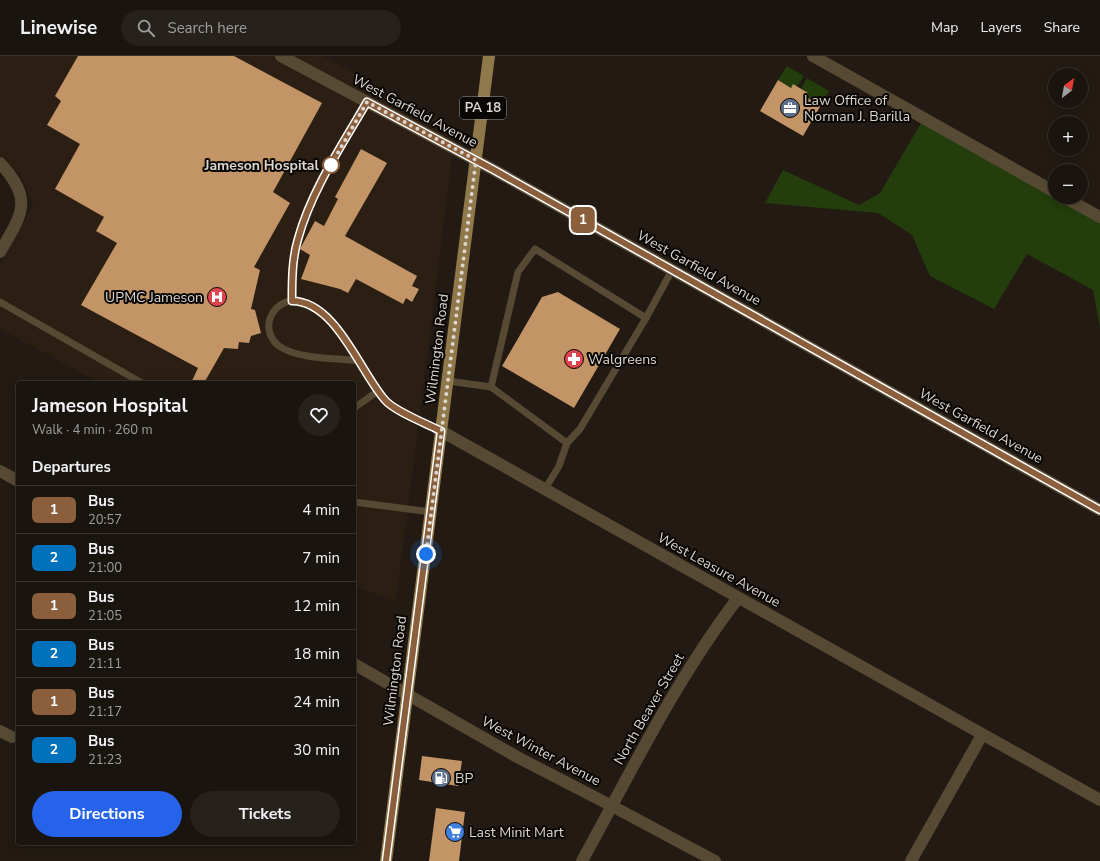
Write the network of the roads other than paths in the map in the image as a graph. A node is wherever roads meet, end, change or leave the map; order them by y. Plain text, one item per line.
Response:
1 (281, 56) edge
2 (489, 56) edge
3 (813, 56) edge
4 (367, 102) junction
5 (476, 160) junction
6 (0, 163) edge
7 (1048, 188) edge
8 (1077, 204) edge
9 (1100, 217) edge
10 (0, 252) edge
11 (672, 270) junction
12 (292, 301) junction
13 (0, 302) edge
14 (646, 318) junction
15 (359, 361) junction
16 (138, 381) edge
17 (448, 381) junction
18 (491, 387) junction
19 (378, 391) junction
20 (356, 407) edge
21 (441, 431) junction
22 (567, 443) junction
23 (0, 471) edge
24 (16, 480) edge
25 (545, 489) junction
26 (356, 502) edge
27 (1100, 510) edge
28 (431, 512) junction
29 (738, 598) junction
30 (356, 665) edge
31 (408, 694) junction
32 (0, 731) edge
33 (982, 735) junction
34 (15, 736) edge
35 (1100, 800) edge
36 (612, 806) junction
37 (386, 861) edge
38 (582, 861) edge
39 (715, 861) edge
40 (911, 861) edge

1 - 4 street, West Garfield Avenue
2 - 5 main road, Wilmington Road / PA 18
3 - 7 street
4 - 5 street, West Garfield Avenue
4 - 12 lane
5 - 11 street, West Garfield Avenue
5 - 17 main road, Wilmington Road / PA 18
6 - 10 street
8 - 9 street
11 - 14 lane
11 - 27 street, West Garfield Avenue
12 - 15 lane
12 - 15 lane
13 - 16 lane
14 - 18 lane
14 - 22 lane
15 - 19 lane
17 - 18 lane
17 - 21 main road, Wilmington Road / PA 18
18 - 22 lane
19 - 20 lane
19 - 21 lane
21 - 25 street, West Leasure Avenue
21 - 28 main road, Wilmington Road / PA 18
22 - 25 lane
23 - 24 street
25 - 29 street, West Leasure Avenue
26 - 28 lane
28 - 31 main road, Wilmington Road / PA 18
29 - 33 street, West Leasure Avenue
29 - 36 street, North Beaver Street
30 - 31 street, West Winter Avenue
31 - 36 street, West Winter Avenue
31 - 37 main road, Wilmington Road / PA 18
32 - 34 street
33 - 35 street, West Leasure Avenue
33 - 40 street
36 - 38 street, North Beaver Street
36 - 39 street, West Winter Avenue

